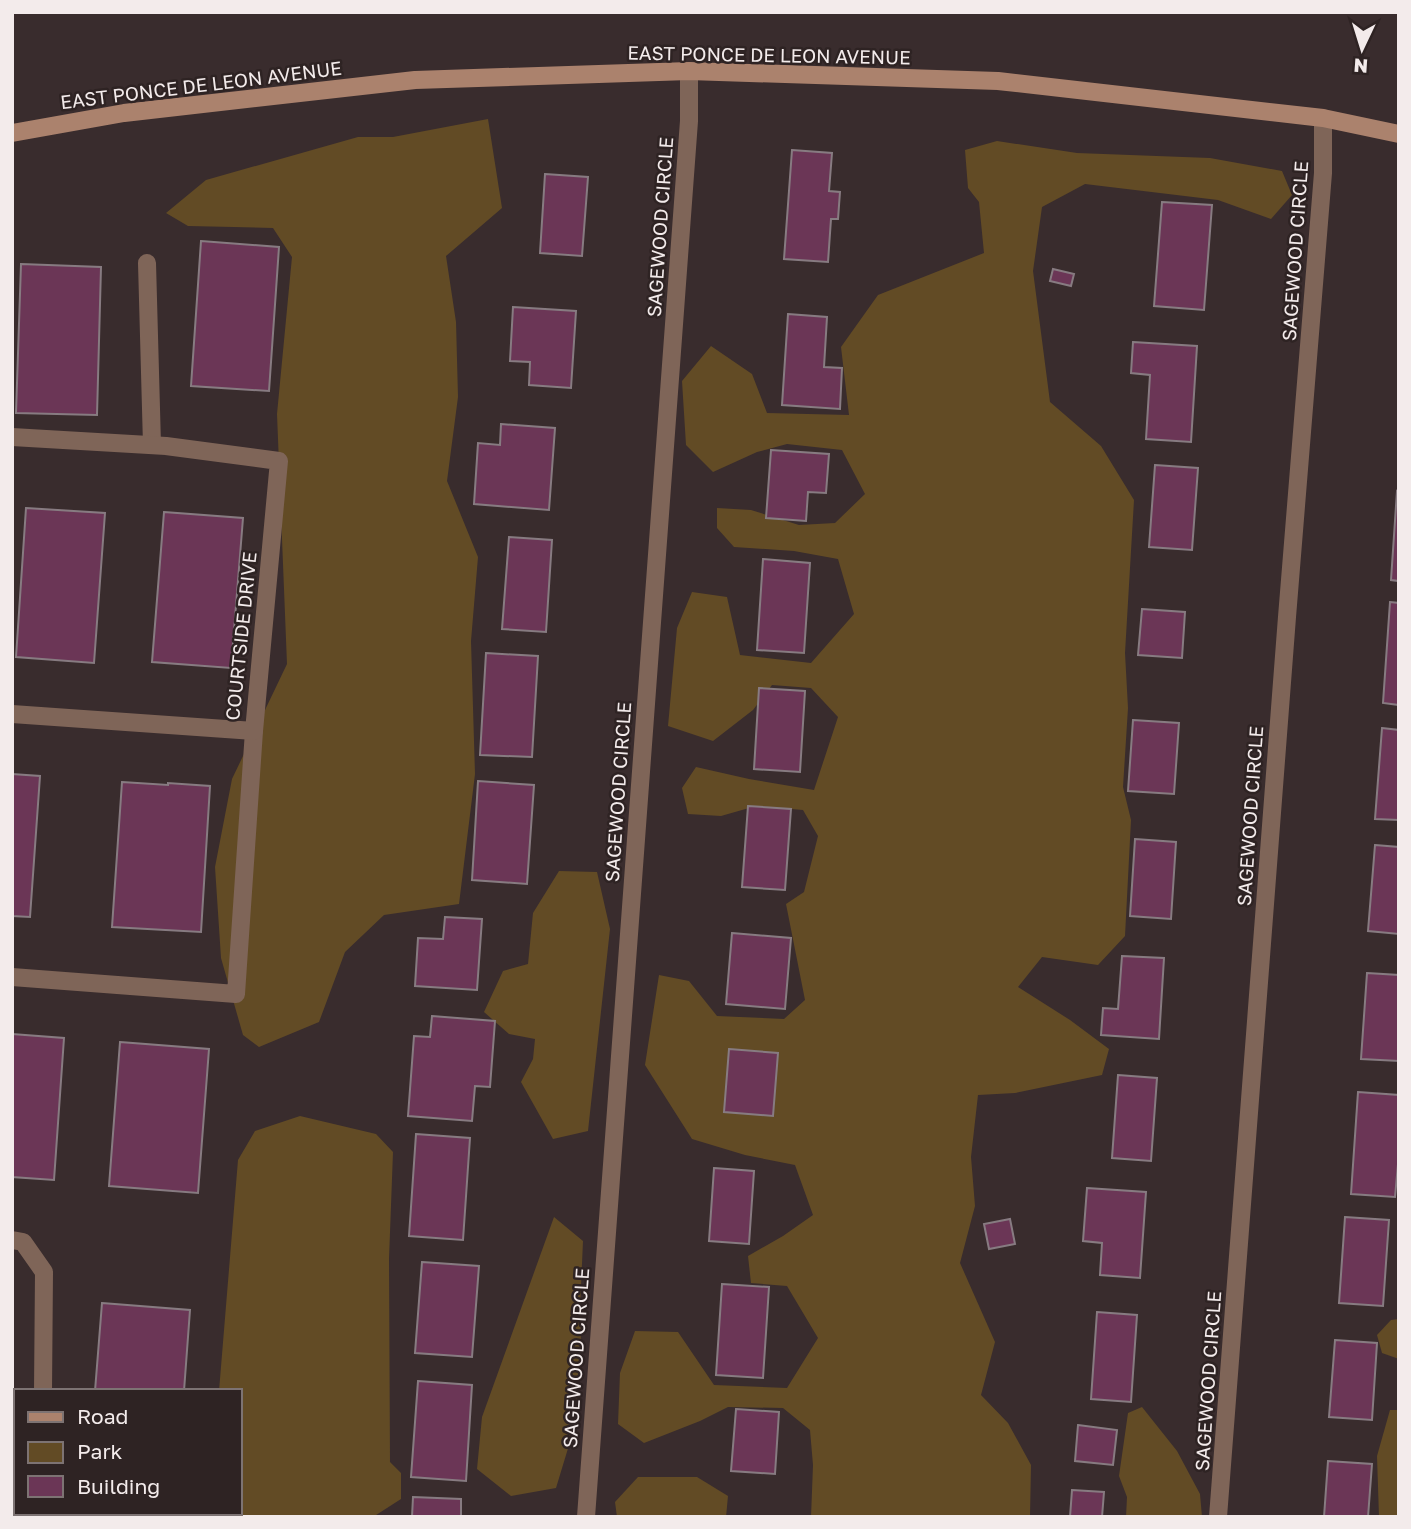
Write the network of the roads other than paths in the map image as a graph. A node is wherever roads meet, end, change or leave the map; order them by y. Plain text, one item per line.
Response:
1 (689, 71) junction
2 (1323, 118) junction
3 (12, 133) edge
4 (1399, 134) edge
5 (147, 263) dead end
6 (12, 437) edge
7 (159, 446) junction
8 (12, 714) edge
9 (254, 732) junction
10 (12, 977) edge
11 (12, 1240) edge
12 (43, 1389) edge
13 (586, 1517) edge
14 (1218, 1517) edge

1 - 2 main road, EAST PONCE DE LEON AVENUE
1 - 3 main road, EAST PONCE DE LEON AVENUE
1 - 13 street, SAGEWOOD CIRCLE
2 - 4 main road, EAST PONCE DE LEON AVENUE
2 - 14 street, SAGEWOOD CIRCLE
5 - 7 street
6 - 7 street
7 - 9 street, COURTSIDE DRIVE
8 - 9 street, COURTSIDE DRIVE
9 - 10 street
11 - 12 street

